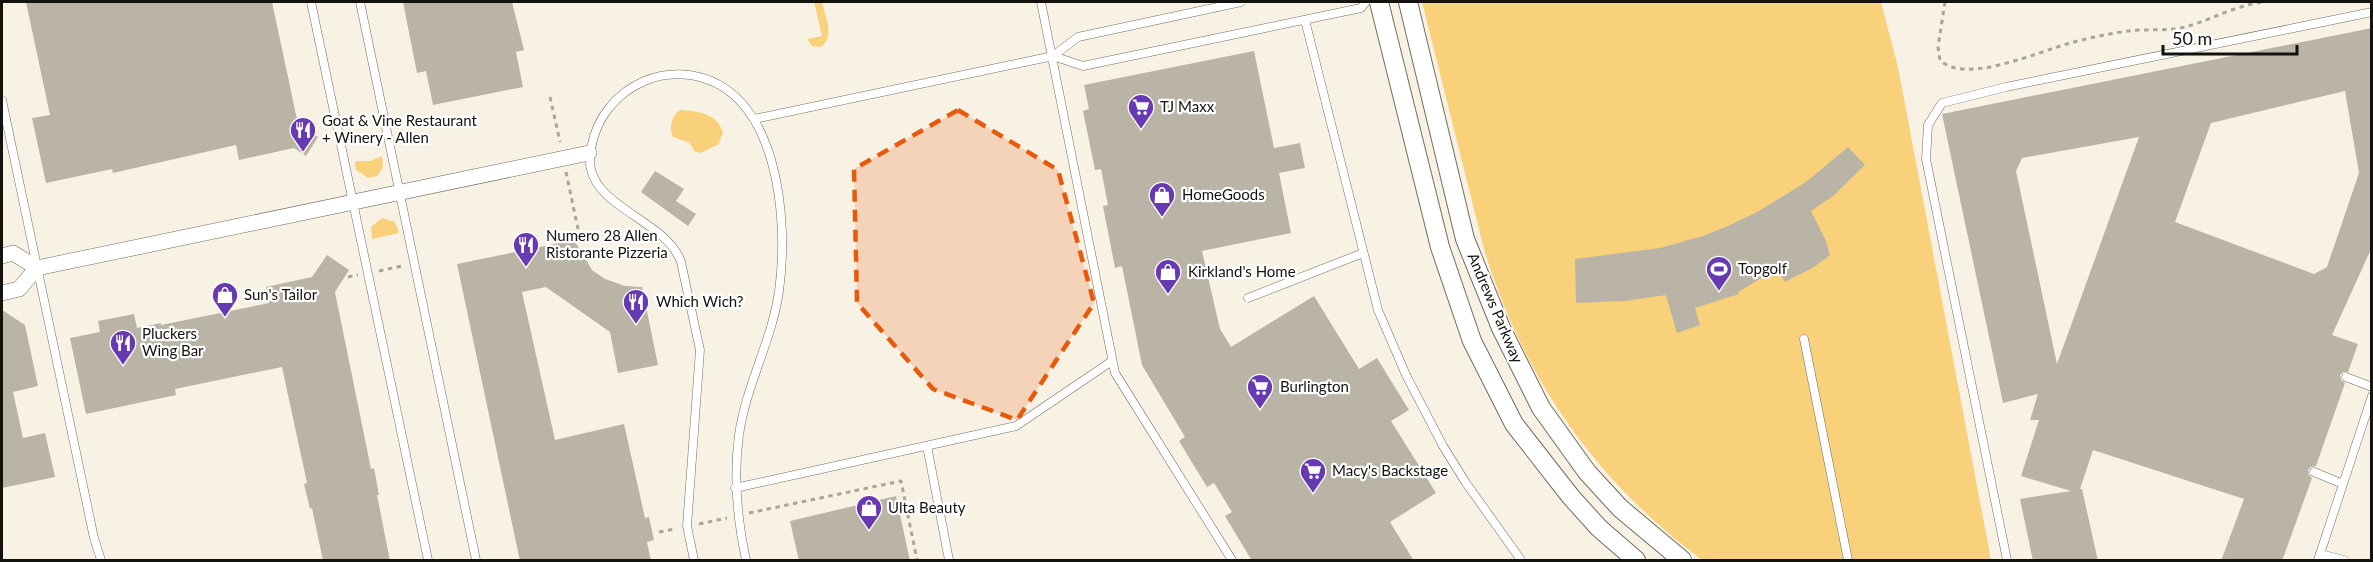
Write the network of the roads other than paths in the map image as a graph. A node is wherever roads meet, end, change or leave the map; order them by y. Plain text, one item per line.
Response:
1 (311, 2) edge
2 (360, 2) edge
3 (1041, 2) edge
4 (1241, 2) edge
5 (1366, 2) edge
6 (1379, 2) edge
7 (1408, 2) edge
8 (2372, 12) edge
9 (1305, 20) junction
10 (1053, 56) junction
11 (2, 100) edge
12 (754, 119) junction
13 (590, 153) junction
14 (400, 193) junction
15 (354, 202) junction
16 (1363, 253) junction
17 (2, 256) edge
18 (37, 268) junction
19 (2, 293) edge
20 (1248, 298) dead end
21 (1804, 339) dead end
22 (1112, 361) junction
23 (2346, 378) dead end
24 (2372, 387) edge
25 (2372, 396) edge
26 (927, 446) junction
27 (2314, 472) dead end
28 (2343, 484) junction
29 (735, 488) junction
30 (1620, 508) junction
31 (1599, 528) junction
32 (2319, 557) edge
33 (101, 561) edge
34 (428, 561) edge
35 (476, 561) edge
36 (694, 561) edge
37 (746, 561) edge
38 (950, 561) edge
39 (1232, 561) edge
40 (1521, 561) edge
41 (1636, 561) edge
42 (1682, 561) edge
43 (1848, 561) edge
44 (2007, 561) edge
45 (2344, 561) edge

1 - 15 lane
2 - 14 lane
3 - 10 lane
4 - 10 lane
5 - 9 lane
6 - 31 street, Andrews Parkway
7 - 30 street, Andrews Parkway
8 - 44 lane
9 - 10 lane
9 - 16 lane
10 - 12 lane
10 - 22 lane
11 - 18 lane
12 - 13 lane
12 - 29 lane
13 - 14 street
13 - 36 lane
14 - 15 street
14 - 35 lane
15 - 18 street
15 - 34 lane
16 - 20 lane
16 - 40 lane
17 - 18 street
18 - 19 street
18 - 33 lane
21 - 43 lane
22 - 26 lane
22 - 39 lane
23 - 24 lane
25 - 28 lane
26 - 29 lane
26 - 38 lane
27 - 28 lane
28 - 32 lane
29 - 37 lane
30 - 31 street
30 - 42 street, Andrews Parkway
31 - 41 street, Andrews Parkway
32 - 45 lane

